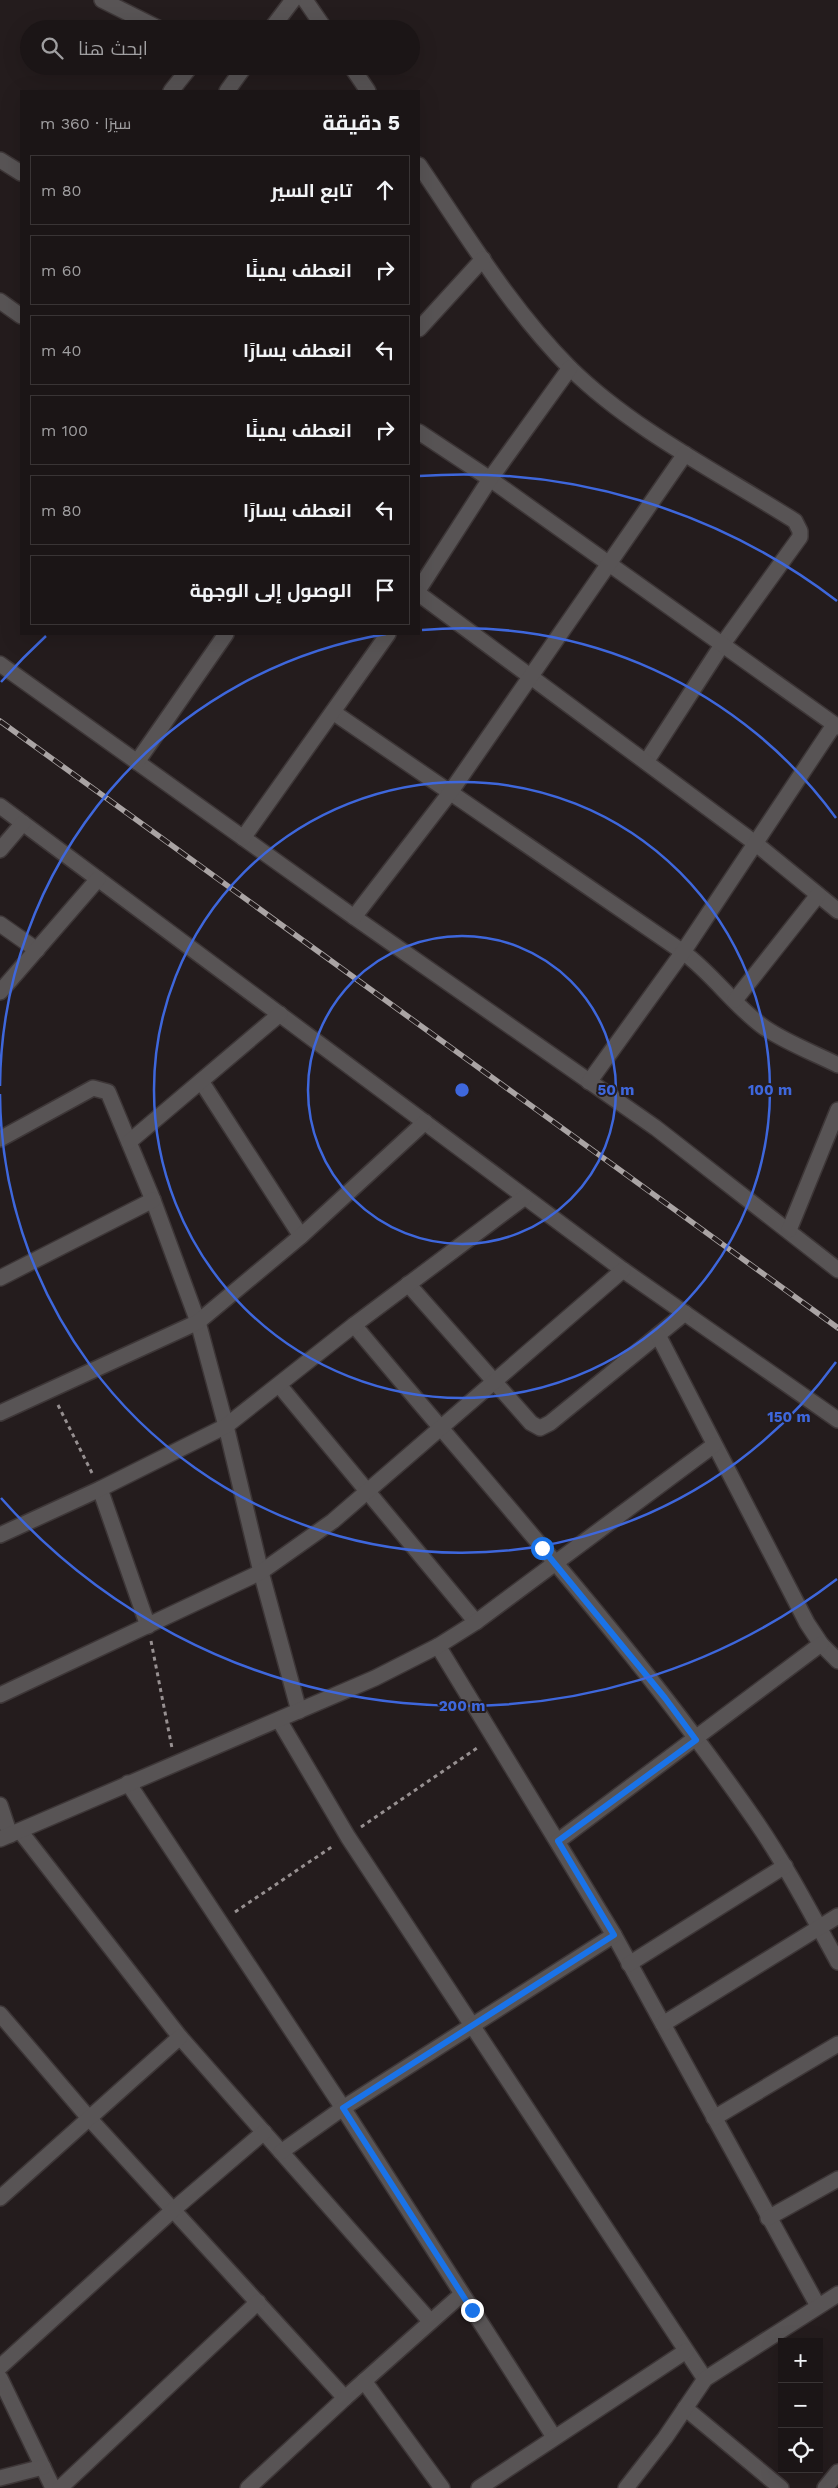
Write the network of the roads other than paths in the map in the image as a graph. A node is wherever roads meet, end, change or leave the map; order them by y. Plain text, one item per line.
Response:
1 (102, 0) edge
2 (293, 0) edge
3 (306, 0) edge
4 (142, 20) edge
5 (278, 20) edge
6 (319, 20) edge
7 (184, 75) edge
8 (235, 75) edge
9 (357, 75) edge
10 (172, 90) edge
11 (228, 90) edge
12 (367, 90) edge
13 (0, 160) edge
14 (420, 166) edge
15 (20, 172) edge
16 (483, 259) junction
17 (0, 302) edge
18 (20, 315) edge
19 (420, 328) edge
20 (570, 368) junction
21 (420, 433) edge
22 (685, 454) junction
23 (490, 480) junction
24 (607, 565) junction
25 (420, 587) edge
26 (420, 595) edge
27 (225, 635) edge
28 (387, 635) edge
29 (722, 645) junction
30 (0, 664) edge
31 (530, 677) junction
32 (333, 712) junction
33 (836, 726) edge
34 (137, 762) junction
35 (646, 762) junction
36 (449, 794) junction
37 (0, 806) edge
38 (22, 823) junction
39 (243, 838) junction
40 (755, 843) junction
41 (0, 850) edge
42 (98, 879) junction
43 (818, 895) junction
44 (838, 910) edge
45 (354, 917) junction
46 (0, 924) edge
47 (37, 950) junction
48 (683, 952) junction
49 (0, 992) edge
50 (736, 1000) junction
51 (280, 1014) junction
52 (838, 1065) edge
53 (201, 1081) junction
54 (589, 1082) junction
55 (838, 1110) edge
56 (425, 1122) junction
57 (0, 1139) edge
58 (129, 1142) junction
59 (525, 1197) junction
60 (154, 1200) junction
61 (789, 1230) junction
62 (301, 1236) junction
63 (623, 1270) junction
64 (838, 1270) edge
65 (0, 1278) edge
66 (408, 1284) junction
67 (685, 1313) junction
68 (198, 1322) junction
69 (354, 1324) junction
70 (658, 1335) junction
71 (494, 1380) junction
72 (280, 1385) junction
73 (0, 1413) edge
74 (838, 1420) edge
75 (226, 1426) junction
76 (439, 1427) junction
77 (714, 1445) junction
78 (100, 1489) junction
79 (367, 1492) junction
80 (0, 1535) edge
81 (554, 1563) junction
82 (261, 1572) junction
83 (476, 1622) junction
84 (148, 1626) junction
85 (821, 1644) junction
86 (438, 1646) junction
87 (838, 1661) edge
88 (0, 1695) edge
89 (299, 1711) junction
90 (279, 1720) junction
91 (696, 1740) junction
92 (128, 1783) junction
93 (0, 1805) edge
94 (10, 1835) edge
95 (558, 1841) junction
96 (785, 1866) junction
97 (838, 1916) edge
98 (819, 1927) junction
99 (614, 1935) junction
100 (838, 1962) edge
101 (629, 1964) junction
102 (0, 2014) edge
103 (471, 2024) junction
104 (663, 2024) junction
105 (180, 2037) junction
106 (838, 2044) edge
107 (343, 2108) junction
108 (88, 2117) junction
109 (714, 2118) junction
110 (264, 2132) junction
111 (281, 2152) junction
112 (838, 2179) edge
113 (0, 2198) edge
114 (173, 2210) junction
115 (768, 2218) junction
116 (462, 2294) junction
117 (838, 2294) edge
118 (258, 2302) junction
119 (818, 2306) junction
120 (430, 2321) junction
121 (686, 2351) junction
122 (0, 2367) edge
123 (0, 2378) edge
124 (705, 2380) junction
125 (364, 2381) junction
126 (345, 2398) junction
127 (685, 2408) junction
128 (554, 2437) junction
129 (43, 2468) junction
130 (838, 2472) edge
131 (0, 2478) edge
132 (257, 2485) edge
133 (53, 2488) edge
134 (60, 2488) edge
135 (442, 2488) edge
136 (479, 2488) edge
137 (626, 2488) edge
138 (781, 2488) edge
139 (825, 2488) edge

1 - 4 street
2 - 5 street
3 - 6 street
7 - 10 street
8 - 11 street
9 - 12 street
13 - 15 street
14 - 16 street
16 - 19 street
16 - 20 street
17 - 18 street
20 - 22 street
20 - 23 street
21 - 23 street
22 - 24 street
22 - 29 street
23 - 24 street
23 - 25 street
24 - 29 street
24 - 31 street
26 - 31 street
27 - 34 street
28 - 32 street
29 - 33 street
29 - 35 street
30 - 34 street
31 - 35 street
31 - 36 street
32 - 36 street
32 - 39 street
33 - 40 street
34 - 39 street
35 - 40 street
36 - 45 street
36 - 48 street
37 - 38 street
38 - 41 street
38 - 42 street
39 - 45 street
40 - 43 street
40 - 48 street
42 - 47 street
42 - 51 street
43 - 44 street
43 - 50 street
45 - 54 street
46 - 47 street
47 - 49 street
48 - 50 street
48 - 54 street
50 - 52 street
51 - 53 street
51 - 56 street
53 - 58 street
53 - 62 street
54 - 61 street
55 - 61 street
56 - 59 street
56 - 62 street
57 - 58 street
58 - 60 street
59 - 63 street
59 - 66 street
60 - 65 street
60 - 68 street
61 - 64 street
62 - 68 street
63 - 67 street
63 - 71 street
66 - 69 street
66 - 71 street
67 - 70 street
67 - 74 street
68 - 73 street
68 - 75 street
69 - 72 street
69 - 76 street
70 - 71 street
70 - 77 street
71 - 76 street
72 - 75 street
72 - 79 street
75 - 78 street
75 - 82 street
76 - 79 street
76 - 81 street
77 - 81 street
77 - 85 street
78 - 80 street
78 - 84 street
79 - 82 street
79 - 83 street
81 - 83 street
81 - 91 street
82 - 84 street
82 - 89 street
83 - 86 street
84 - 88 street
85 - 87 street
85 - 91 street
86 - 89 street
86 - 95 street
89 - 90 street
90 - 92 street
90 - 103 street
91 - 95 street
91 - 96 street
92 - 94 street
92 - 107 street
93 - 94 street
94 - 105 street
95 - 99 street
96 - 98 street
96 - 101 street
97 - 98 street
98 - 100 street
98 - 104 street
99 - 101 street
99 - 103 street
101 - 104 street
102 - 108 street
103 - 107 street
103 - 121 street
104 - 109 street
105 - 108 street
105 - 110 street
106 - 109 street
107 - 111 street
107 - 116 street
108 - 113 street
108 - 114 street
109 - 115 street
110 - 111 street
110 - 114 street
111 - 120 street
112 - 115 street
114 - 118 street
114 - 122 street
115 - 119 street
116 - 120 street
116 - 128 street
117 - 119 street
118 - 126 street
118 - 134 street
119 - 124 street
120 - 125 street
121 - 124 street
121 - 128 street
123 - 129 street
124 - 127 street
125 - 126 street
125 - 135 street
126 - 132 street
127 - 137 street
127 - 138 street
128 - 136 street
129 - 131 street
129 - 133 street
130 - 139 street

